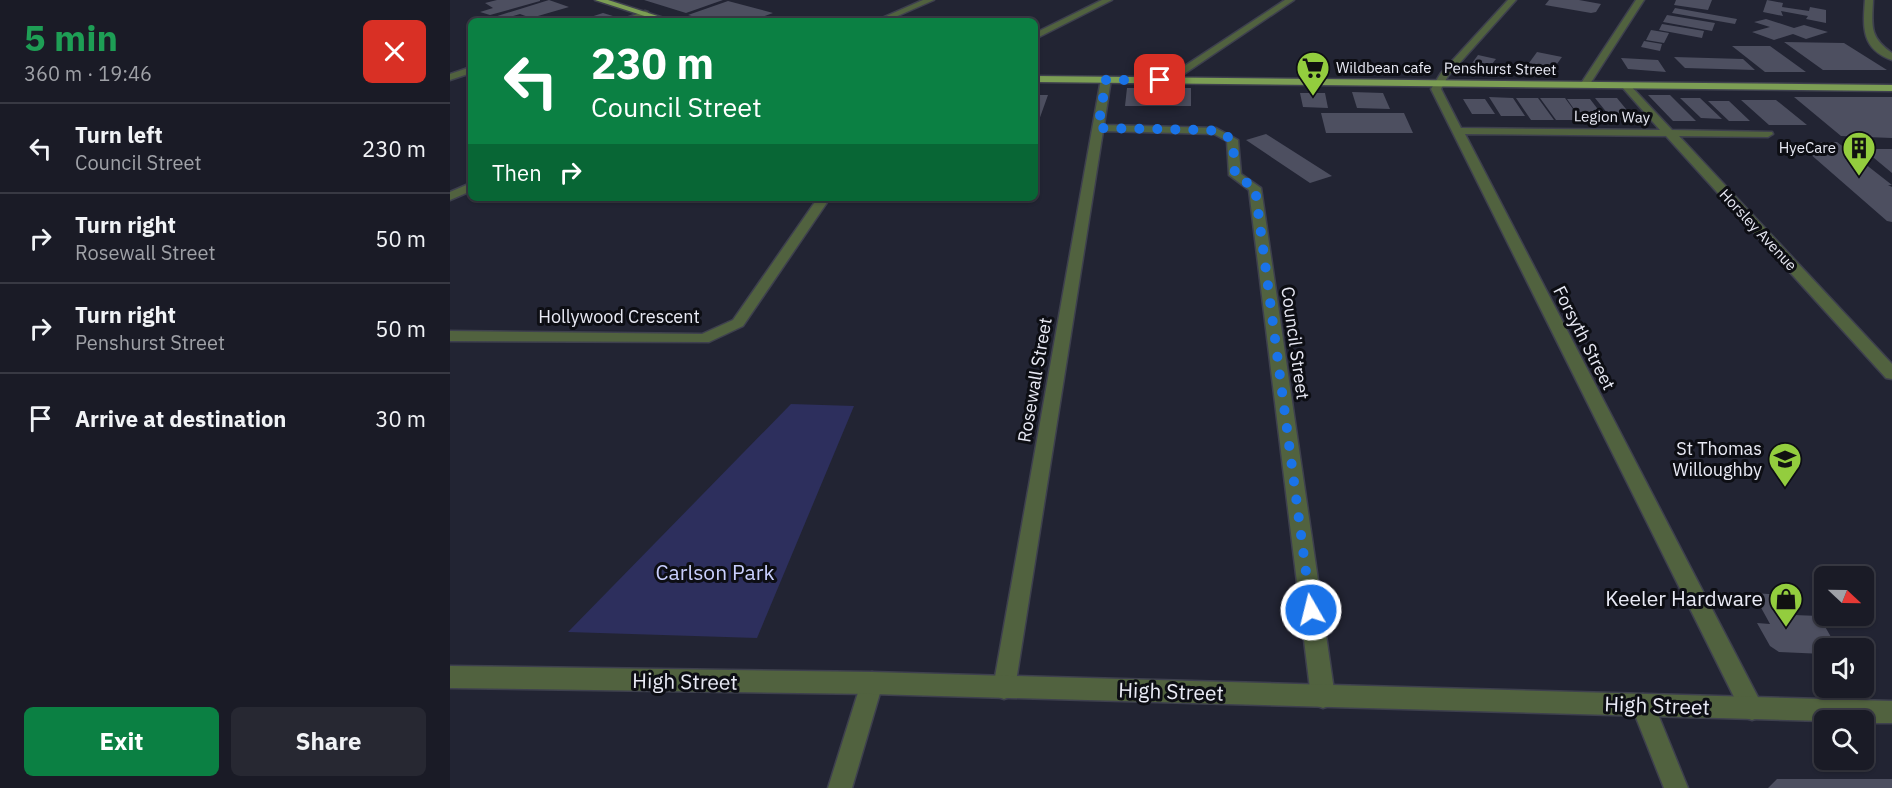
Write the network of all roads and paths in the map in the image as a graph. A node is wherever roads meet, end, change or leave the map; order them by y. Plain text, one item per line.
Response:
1 (599, 0) edge
2 (926, 0) edge
3 (1108, 0) edge
4 (1290, 0) edge
5 (1512, 0) edge
6 (1640, 0) edge
7 (1869, 0) edge
8 (645, 14) junction
9 (632, 18) edge
10 (659, 18) edge
11 (886, 18) edge
12 (1038, 35) edge
13 (1892, 57) edge
14 (468, 71) edge
15 (450, 77) edge
16 (1038, 79) edge
17 (1106, 80) junction
18 (1178, 80) junction
19 (1440, 83) junction
20 (1585, 85) junction
21 (1624, 85) junction
22 (1892, 88) edge
23 (1098, 128) junction
24 (1456, 130) junction
25 (1669, 133) junction
26 (1768, 135) dead end
27 (468, 189) edge
28 (450, 196) edge
29 (822, 201) edge
30 (450, 336) edge
31 (1892, 374) edge
32 (450, 678) edge
33 (872, 683) junction
34 (1004, 688) junction
35 (1323, 697) junction
36 (1643, 705) junction
37 (1752, 709) junction
38 (1892, 712) edge
39 (840, 788) edge
40 (1676, 788) edge

1 - 8 main road
2 - 11 street
3 - 12 street
4 - 18 street
5 - 19 street
6 - 20 street
7 - 13 street
8 - 9 street
8 - 10 main road
14 - 15 street
16 - 17 main road, Penshurst Street
17 - 18 main road, Penshurst Street
17 - 23 street, Rosewall Street
18 - 19 main road, Penshurst Street
19 - 20 main road, Penshurst Street
19 - 24 street, Forsyth Street
20 - 21 main road, Penshurst Street
21 - 22 main road, Penshurst Street
21 - 25 street, Horsley Avenue
23 - 34 street, Rosewall Street
23 - 35 street, Council Street
24 - 25 street, Legion Way
24 - 37 street, Forsyth Street
25 - 26 street, Legion Way
25 - 31 street, Horsley Avenue
27 - 28 street
29 - 30 street, Hollywood Crescent
32 - 33 street, High Street
33 - 34 street, High Street
33 - 39 street
34 - 35 street, High Street
35 - 36 street, High Street
36 - 37 street, High Street
36 - 40 street
37 - 38 street, High Street

